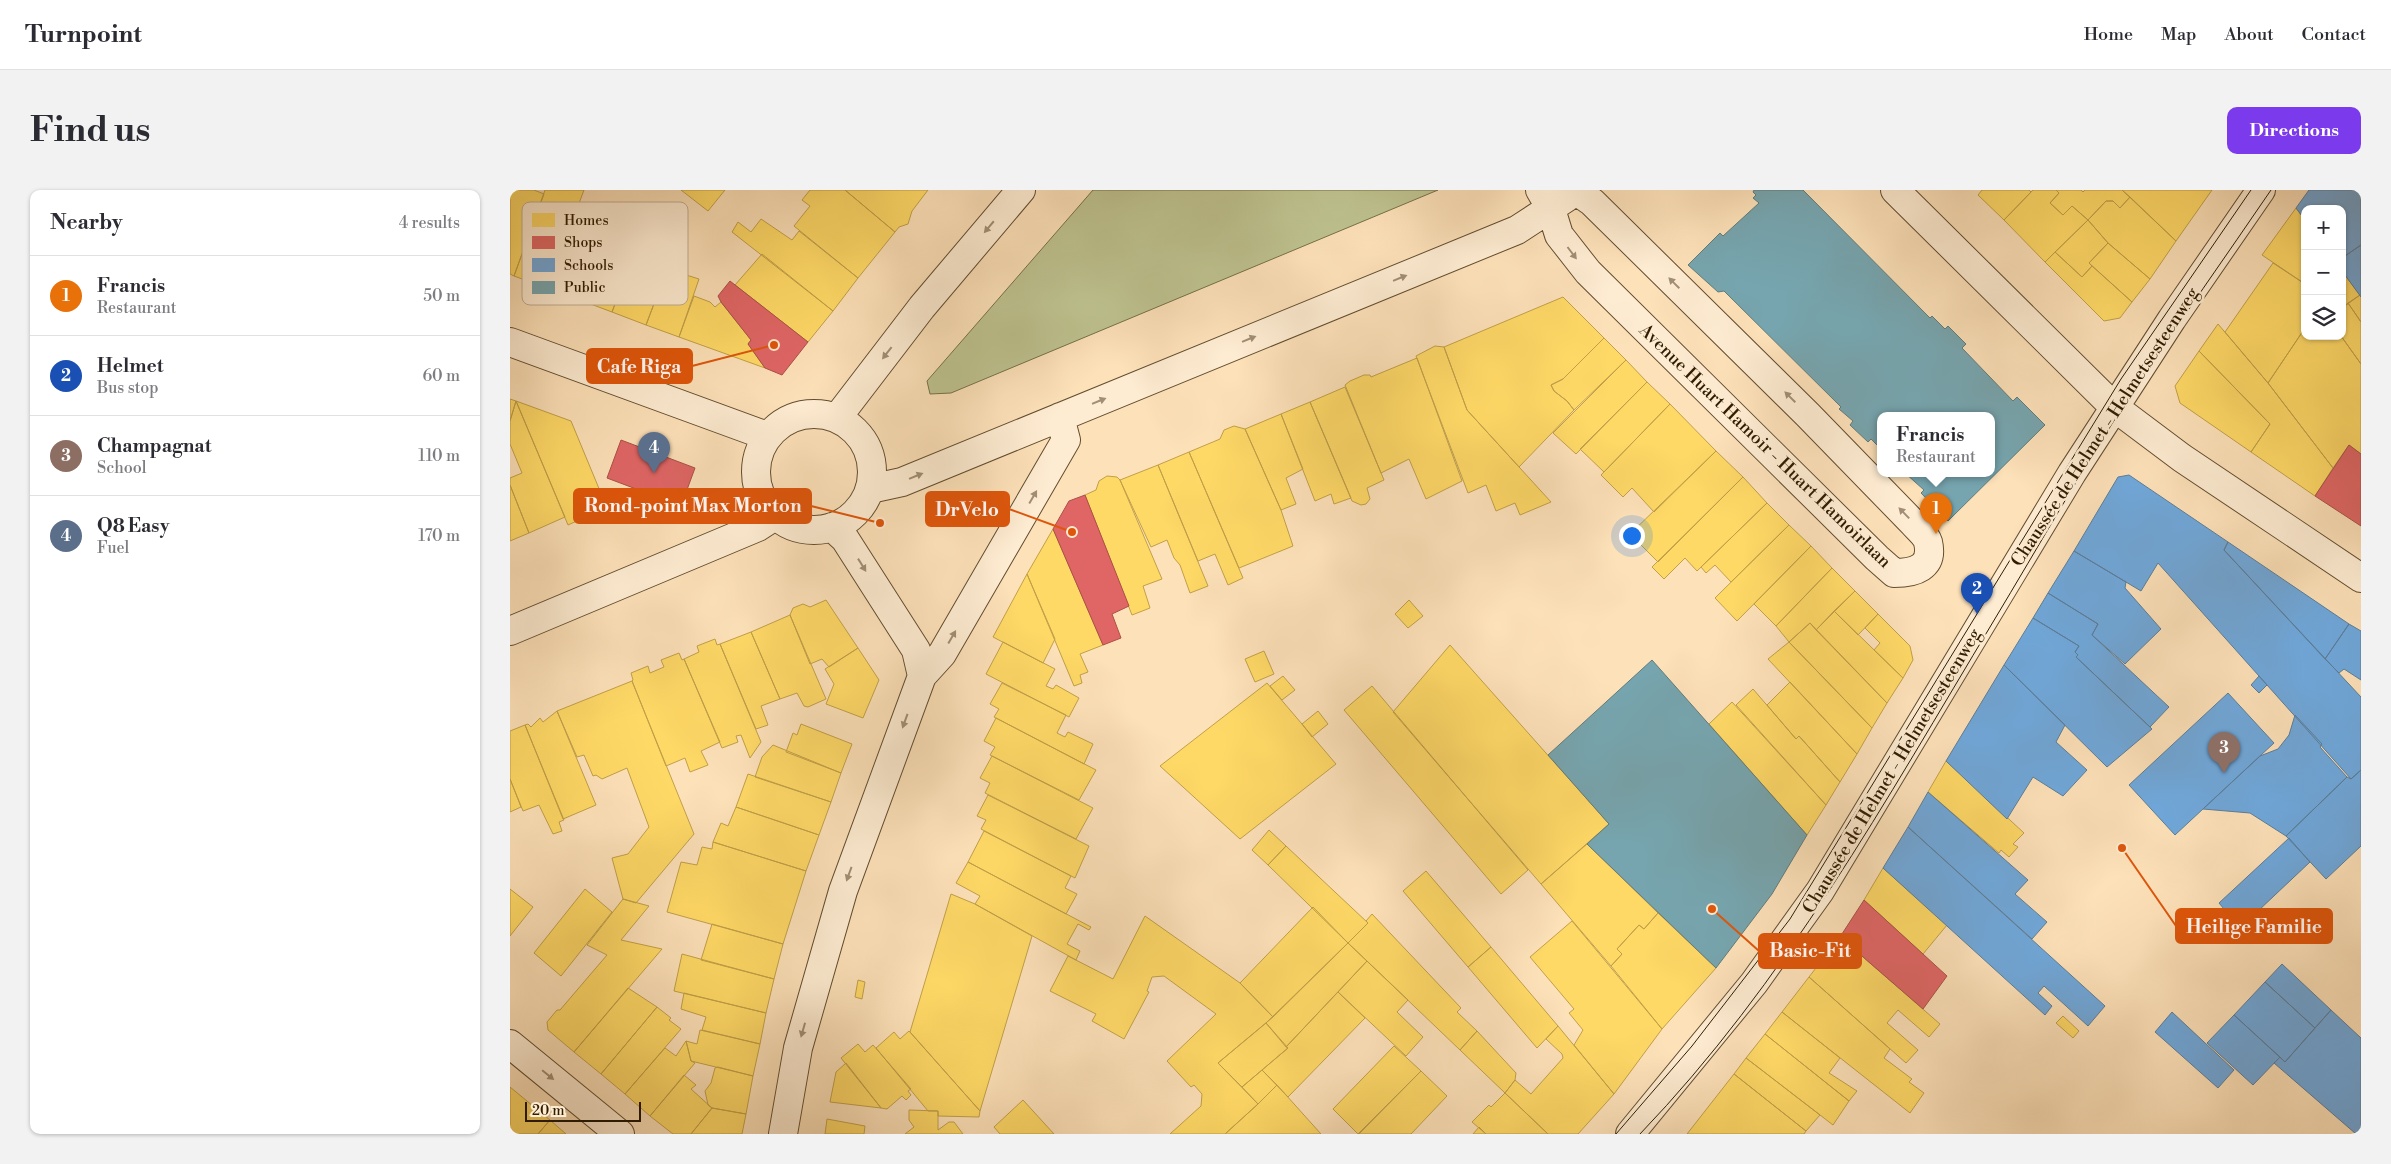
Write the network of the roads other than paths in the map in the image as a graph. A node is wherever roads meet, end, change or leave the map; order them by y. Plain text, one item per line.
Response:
1 (1021, 190) edge
2 (1576, 190) edge
3 (1896, 190) edge
4 (2261, 190) edge
5 (1545, 200) edge
6 (510, 342) edge
7 (2114, 407) junction
8 (1060, 417) junction
9 (837, 418) junction
10 (767, 436) junction
11 (870, 489) junction
12 (775, 516) junction
13 (832, 527) junction
14 (2361, 578) edge
15 (510, 631) edge
16 (922, 676) junction
17 (510, 1044) edge
18 (620, 1134) edge
19 (783, 1134) edge
20 (1630, 1134) edge

1 -> 9 street
2 - 5 street
5 -> 2 street, Avenue Huart Hamoir - Huart Hamoirlaan
3 - 7 street
4 - 7 street, Chaussée de Helmet - Helmetsesteenweg
8 -> 5 street
6 - 10 street
7 - 14 street
7 - 20 street, Chaussée de Helmet - Helmetsesteenweg
11 -> 8 street
16 -> 8 street
9 - 10 street
9 - 11 street
10 - 12 street
11 - 13 street
12 - 13 street
12 - 15 street
13 -> 16 street
16 -> 19 street
17 -> 18 street

